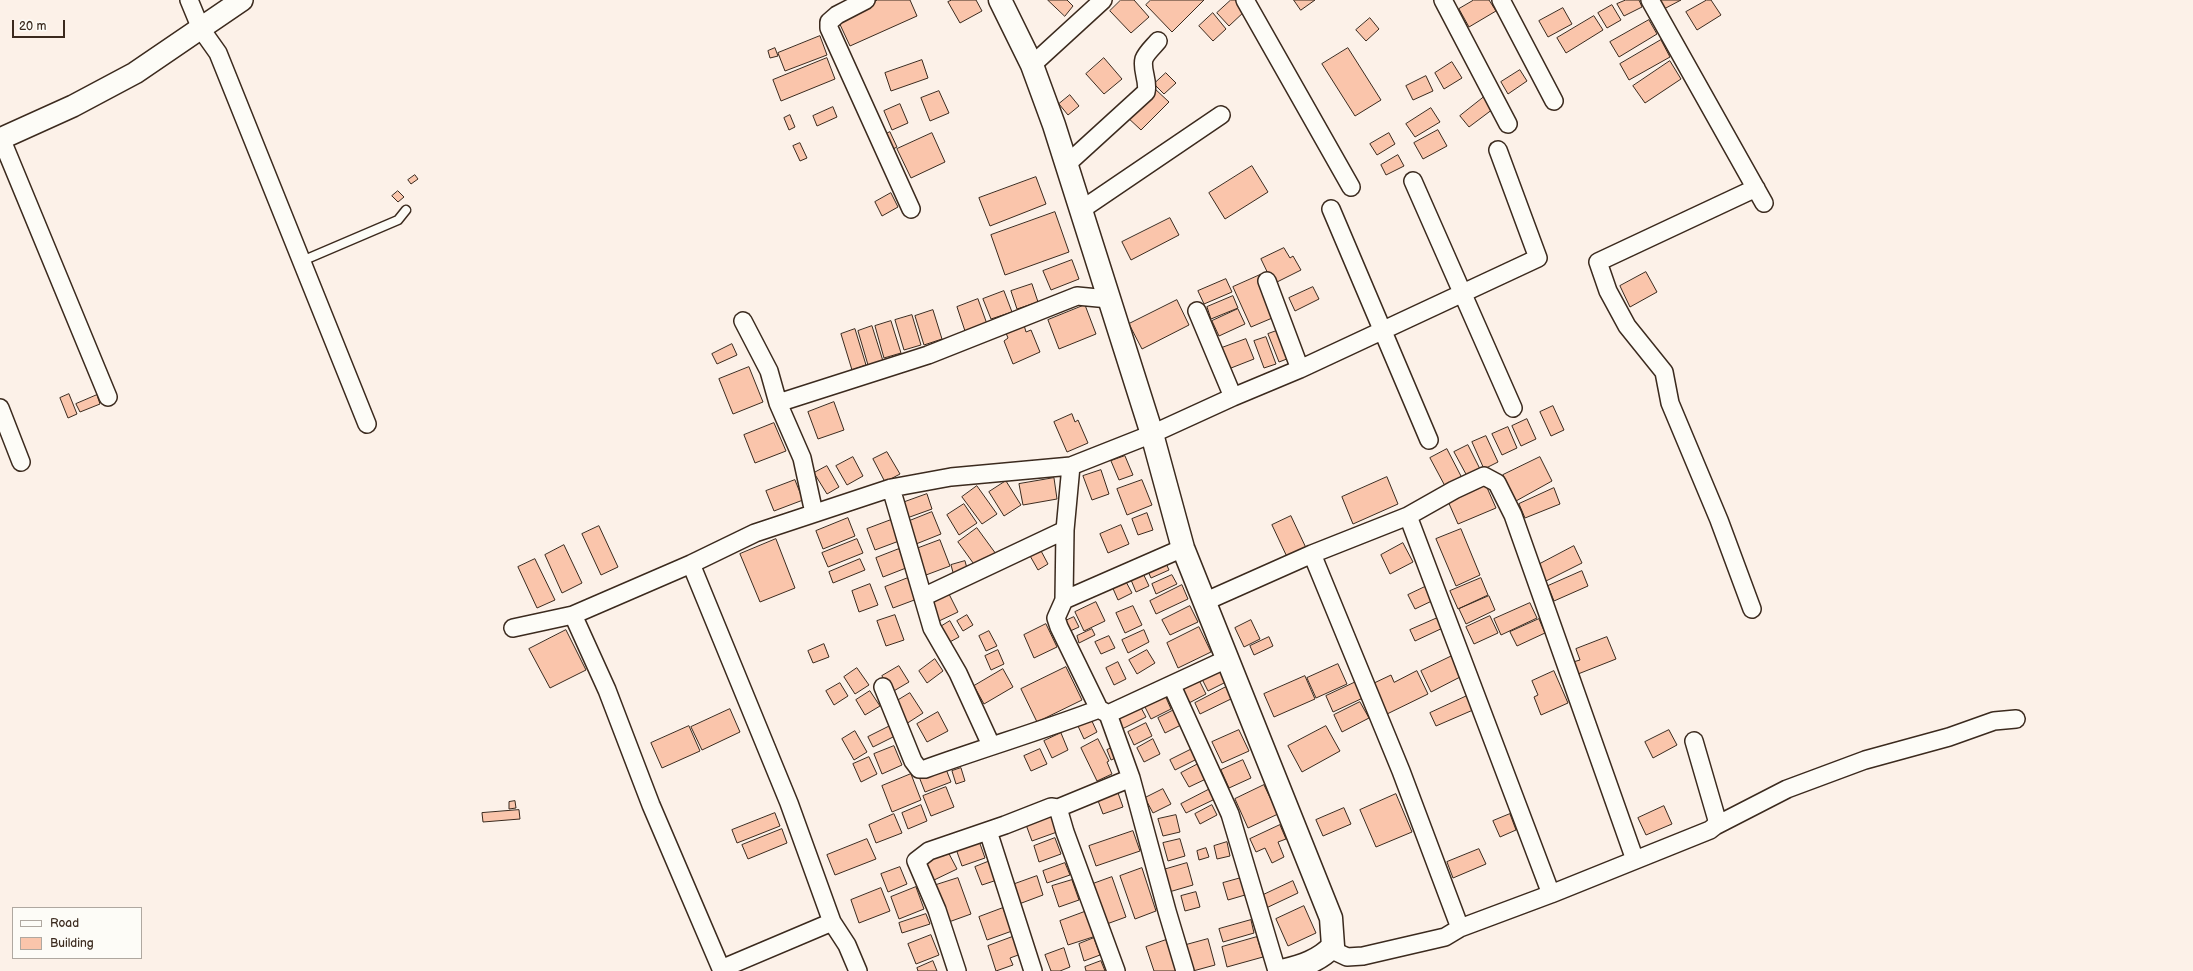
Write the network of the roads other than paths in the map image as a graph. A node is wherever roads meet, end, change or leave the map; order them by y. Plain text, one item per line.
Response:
1 (189, 0) edge
2 (242, 0) edge
3 (866, 0) edge
4 (1000, 0) edge
5 (1102, 0) edge
6 (1245, 0) edge
7 (1443, 0) edge
8 (1501, 0) edge
9 (1650, 0) edge
10 (201, 28) junction
11 (1158, 41) dead end
12 (1032, 65) junction
13 (1554, 101) dead end
14 (1221, 115) dead end
15 (1508, 124) dead end
16 (1, 138) edge
17 (1498, 150) dead end
18 (1067, 164) junction
19 (1413, 181) dead end
20 (1351, 188) dead end
21 (1756, 188) junction
22 (1764, 203) dead end
23 (911, 209) dead end
24 (1331, 209) dead end
25 (406, 210) dead end
26 (1081, 210) junction
27 (302, 261) junction
28 (1267, 281) dead end
29 (1463, 293) junction
30 (1109, 299) junction
31 (1197, 311) dead end
32 (743, 321) dead end
33 (1382, 330) junction
34 (1300, 369) junction
35 (108, 397) dead end
36 (1233, 397) junction
37 (778, 403) junction
38 (0, 408) edge
39 (1513, 408) dead end
40 (367, 424) dead end
41 (1152, 434) junction
42 (1429, 440) dead end
43 (21, 462) dead end
44 (1071, 466) junction
45 (891, 488) junction
46 (814, 513) junction
47 (1408, 516) junction
48 (1065, 530) junction
49 (1183, 548) junction
50 (1312, 554) junction
51 (691, 564) junction
52 (923, 597) junction
53 (1064, 600) junction
54 (1204, 602) junction
55 (1752, 609) dead end
56 (573, 615) junction
57 (513, 628) dead end
58 (1229, 658) junction
59 (1172, 686) junction
60 (883, 687) dead end
61 (1103, 712) junction
62 (2016, 719) dead end
63 (1694, 741) dead end
64 (991, 745) junction
65 (1131, 778) junction
66 (1058, 808) junction
67 (1715, 826) junction
68 (988, 831) junction
69 (1635, 860) junction
70 (1551, 894) junction
71 (832, 922) junction
72 (1460, 928) junction
73 (1330, 949) junction
74 (1307, 968) edge
75 (722, 970) edge
76 (858, 971) edge
77 (957, 971) edge
78 (1033, 971) edge
79 (1116, 971) edge
80 (1185, 971) edge
81 (1277, 971) edge
82 (1282, 971) edge

1 - 10 street
2 - 10 street
3 - 23 street
4 - 12 main road
5 - 12 street
6 - 20 street
7 - 15 street
8 - 13 street
9 - 21 street
10 - 16 street
10 - 27 street
11 - 18 street
12 - 18 main road
14 - 26 street
16 - 35 street
17 - 29 street
18 - 26 main road
19 - 29 street
21 - 22 street
21 - 55 street
24 - 33 street
25 - 27 lane
26 - 30 main road
27 - 40 street
28 - 34 street
29 - 33 street
29 - 39 street
30 - 37 street
30 - 41 main road
31 - 36 street
32 - 37 street
33 - 34 street
33 - 42 street
34 - 36 street
36 - 41 street
37 - 46 street
38 - 43 street
41 - 44 street
41 - 49 main road
44 - 45 street
44 - 48 street
45 - 46 street
45 - 52 street
46 - 51 street
47 - 50 street
47 - 69 street
47 - 70 street
48 - 52 street
48 - 53 street
49 - 53 street
49 - 54 main road
50 - 54 street
50 - 72 street
51 - 56 street
51 - 71 street
52 - 64 street
53 - 61 street
54 - 58 main road
56 - 57 street
56 - 75 street
58 - 59 street
58 - 73 main road
59 - 61 street
59 - 81 street
60 - 64 street
61 - 64 street
61 - 65 street
62 - 67 street
63 - 67 street
65 - 66 street
65 - 80 street
66 - 68 street
66 - 79 street
67 - 69 street
68 - 77 street
68 - 78 street
69 - 70 street
70 - 72 street
71 - 75 street
71 - 76 street
72 - 73 street
73 - 74 main road
74 - 82 main road

